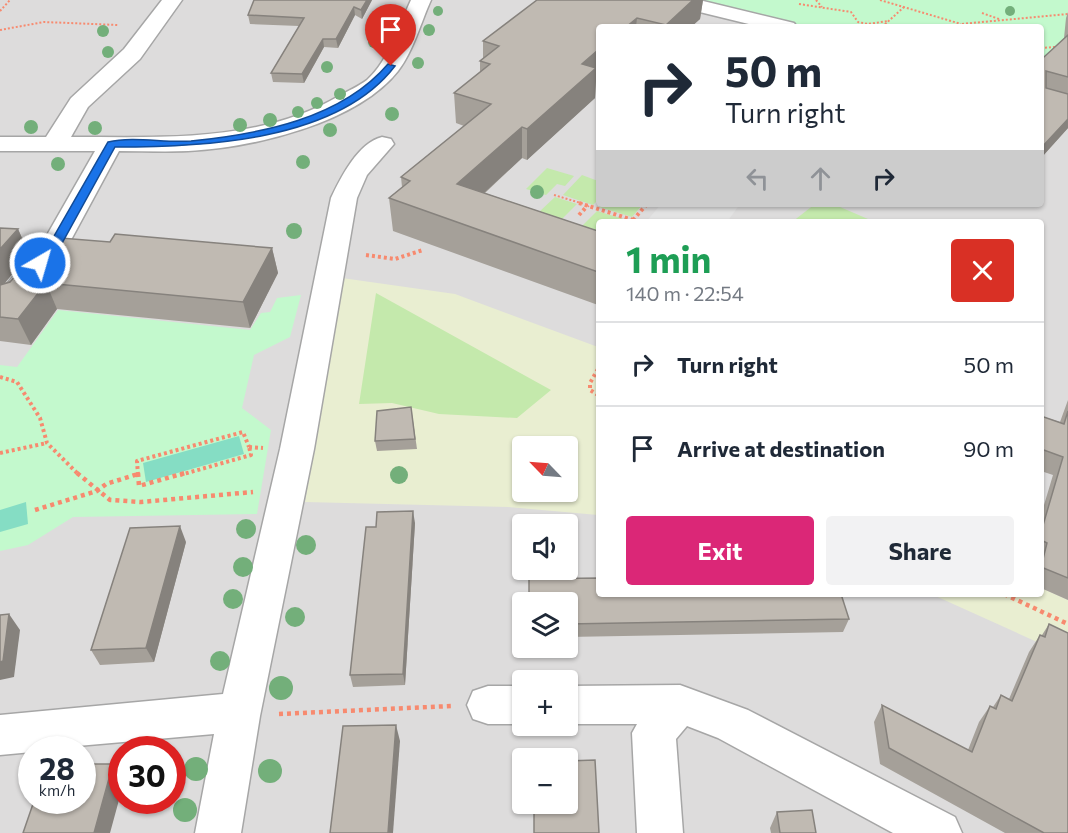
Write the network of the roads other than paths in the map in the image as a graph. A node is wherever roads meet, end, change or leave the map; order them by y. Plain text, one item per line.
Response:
1 (172, 0) edge
2 (421, 0) edge
3 (674, 0) edge
4 (774, 24) edge
5 (0, 144) edge
6 (54, 144) junction
7 (111, 144) junction
8 (382, 144) dead end
9 (0, 302) edge
10 (680, 704) junction
11 (578, 705) edge
12 (240, 714) junction
13 (0, 735) edge
14 (218, 833) edge
15 (660, 833) edge
16 (939, 833) edge

1 - 6 street
2 - 7 street
3 - 4 street
5 - 6 street
6 - 7 street
7 - 9 street
8 - 12 street
10 - 11 street
10 - 15 street
10 - 16 street
12 - 13 street
12 - 14 street

